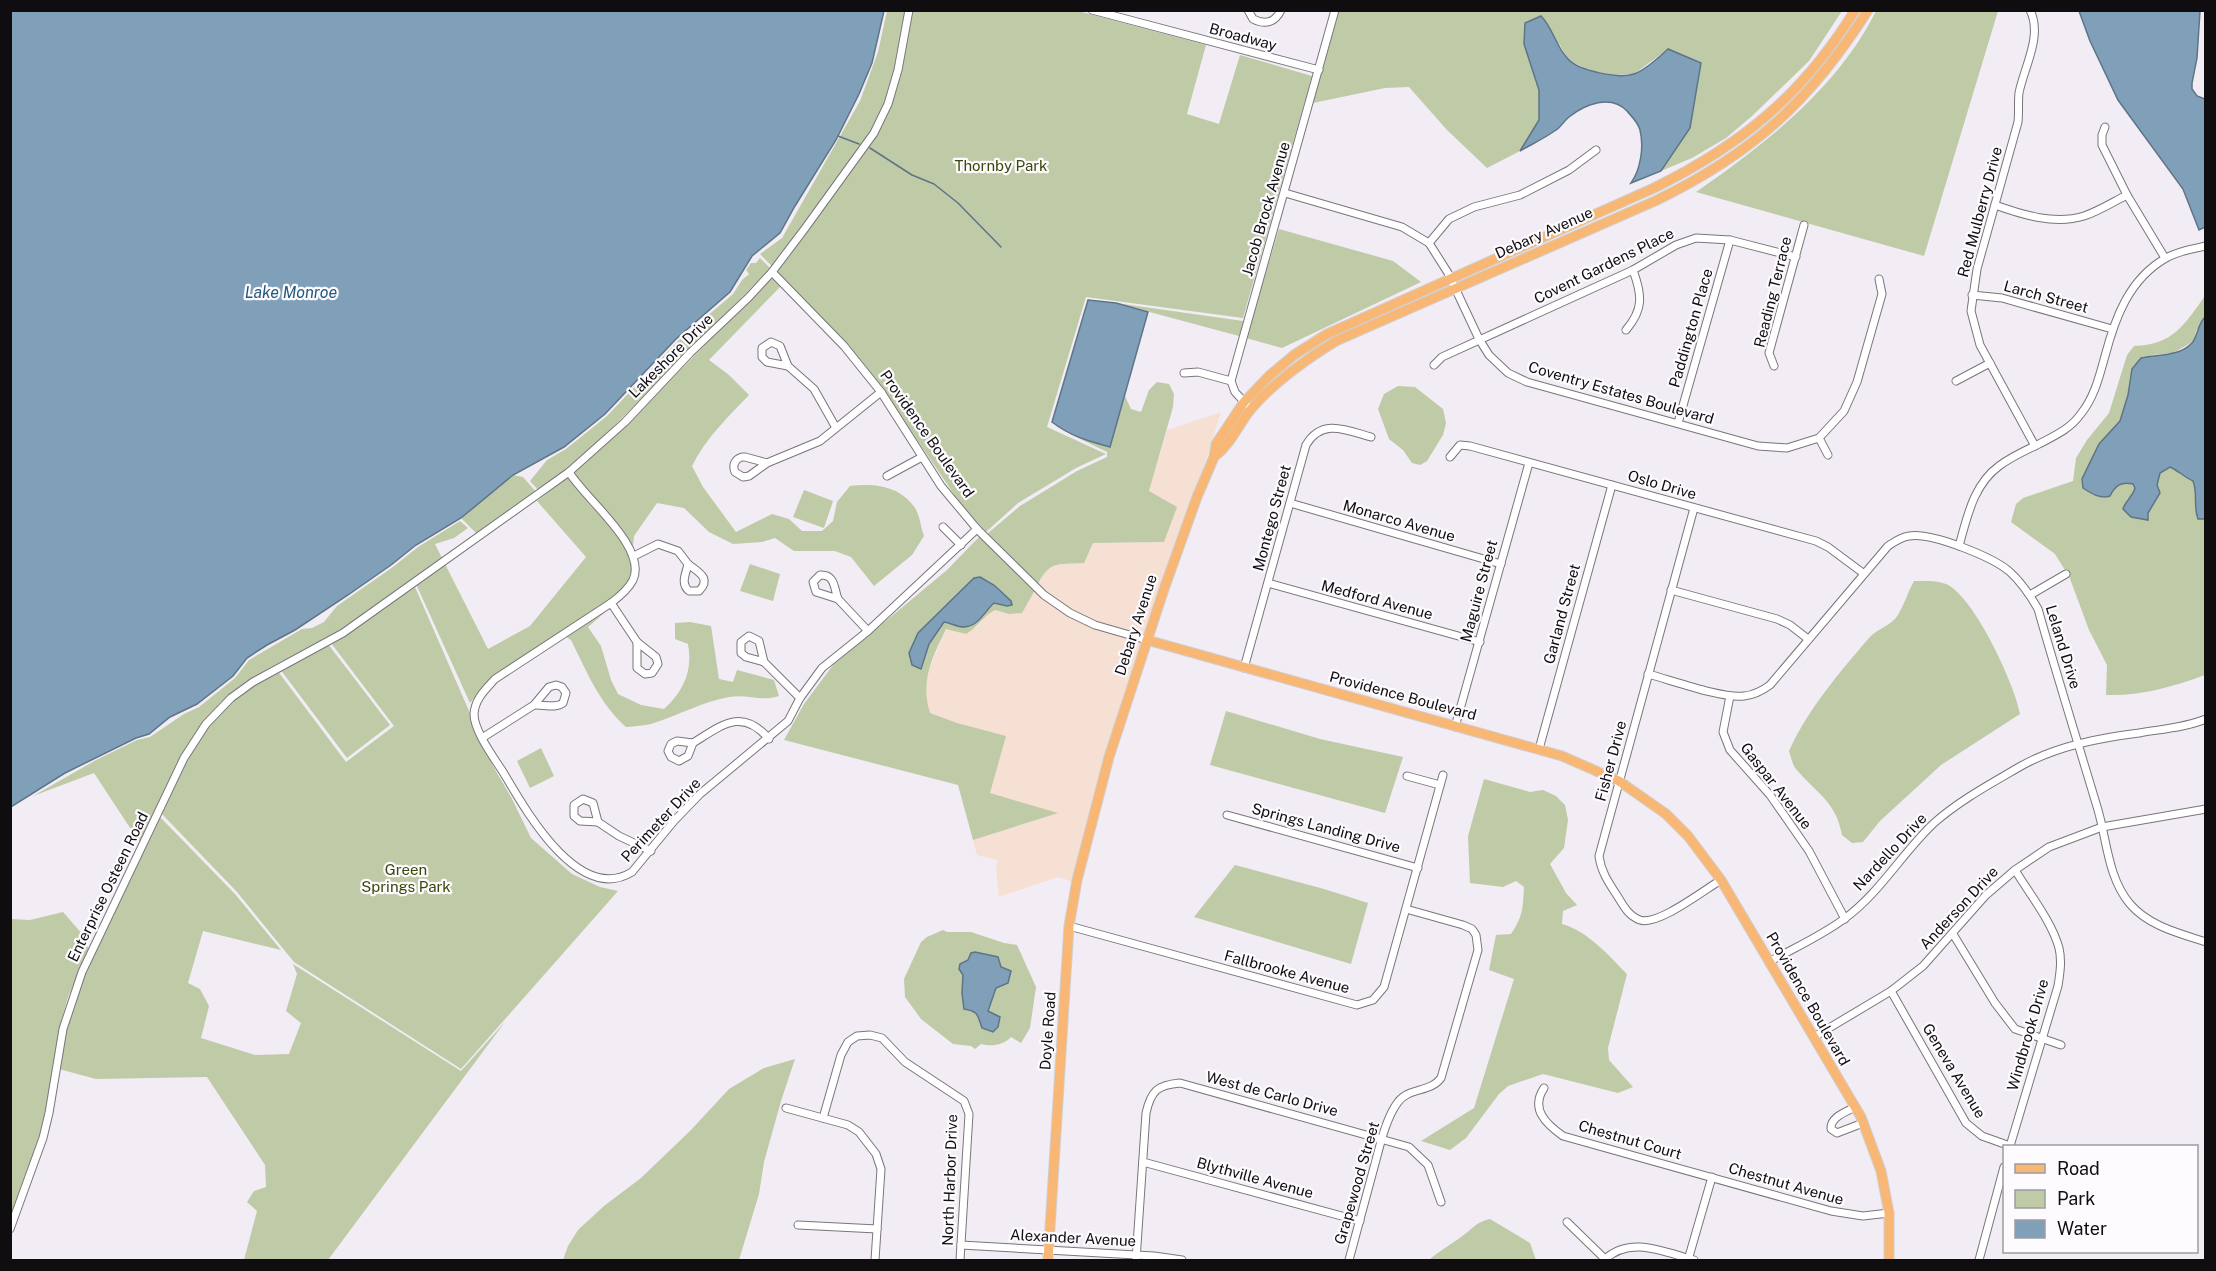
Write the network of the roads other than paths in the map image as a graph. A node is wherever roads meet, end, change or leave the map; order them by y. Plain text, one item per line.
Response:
1 (909, 10) edge
2 (1092, 10) edge
3 (1248, 10) edge
4 (1281, 10) edge
5 (1335, 10) edge
6 (1855, 10) edge
7 (1868, 10) edge
8 (2030, 10) edge
9 (1318, 70) junction
10 (2105, 127) dead end
11 (1596, 150) dead end
12 (1285, 193) junction
13 (2127, 195) junction
14 (1995, 205) junction
15 (1804, 225) dead end
16 (1730, 240) junction
17 (1429, 243) junction
18 (2205, 246) edge
19 (1796, 257) junction
20 (2165, 258) junction
21 (1634, 270) junction
22 (772, 272) junction
23 (1450, 279) junction
24 (1879, 279) dead end
25 (1456, 289) junction
26 (1972, 295) junction
27 (2112, 329) junction
28 (1626, 330) dead end
29 (1479, 339) junction
30 (1990, 363) junction
31 (1434, 365) dead end
32 (788, 366) dead end
33 (1774, 366) dead end
34 (1184, 373) dead end
35 (1231, 381) junction
36 (1956, 381) dead end
37 (881, 392) junction
38 (1244, 402) junction
39 (1251, 409) junction
40 (1678, 423) junction
41 (836, 426) junction
42 (1371, 436) dead end
43 (1819, 438) junction
44 (2035, 446) junction
45 (1828, 455) dead end
46 (922, 457) junction
47 (1214, 457) junction
48 (1450, 457) dead end
49 (767, 463) dead end
50 (1529, 463) junction
51 (569, 472) junction
52 (887, 476) dead end
53 (1611, 486) junction
54 (1290, 503) junction
55 (1694, 508) junction
56 (943, 527) dead end
57 (977, 529) junction
58 (961, 545) junction
59 (1959, 546) junction
60 (634, 556) junction
61 (688, 564) dead end
62 (1501, 564) junction
63 (1863, 573) junction
64 (2066, 574) dead end
65 (1268, 584) junction
66 (1671, 590) junction
67 (2030, 595) junction
68 (838, 599) dead end
69 (611, 603) junction
70 (868, 631) junction
71 (343, 633) joint
72 (1808, 639) junction
73 (1147, 640) junction
74 (636, 642) junction
75 (1480, 642) junction
76 (764, 662) dead end
77 (1244, 668) junction
78 (1648, 674) junction
79 (1730, 696) junction
80 (800, 698) junction
81 (534, 705) junction
82 (2205, 719) edge
83 (1455, 727) junction
84 (482, 738) junction
85 (769, 739) junction
86 (693, 743) dead end
87 (2078, 744) junction
88 (1539, 749) junction
89 (1443, 775) dead end
90 (1407, 776) dead end
91 (1619, 781) junction
92 (1440, 785) junction
93 (1096, 806) joint
94 (2205, 809) edge
95 (1227, 815) dead end
96 (598, 822) dead end
97 (2102, 826) junction
98 (651, 851) junction
99 (1418, 868) junction
100 (2014, 870) junction
101 (1721, 880) junction
102 (1406, 909) junction
103 (1845, 919) junction
104 (1069, 926) junction
105 (1953, 934) junction
106 (2205, 942) edge
107 (1769, 962) junction
108 (1891, 991) junction
109 (1814, 1037) junction
110 (2042, 1040) junction
111 (2061, 1045) dead end
112 (1544, 1088) dead end
113 (1855, 1107) junction
114 (786, 1108) dead end
115 (823, 1118) junction
116 (1863, 1123) junction
117 (1382, 1138) junction
118 (2007, 1145) edge
119 (2010, 1145) edge
120 (1143, 1162) junction
121 (2003, 1171) edge
122 (1712, 1177) junction
123 (1441, 1202) dead end
124 (1889, 1213) junction
125 (1360, 1221) junction
126 (1567, 1222) dead end
127 (798, 1225) dead end
128 (10, 1229) edge
129 (877, 1229) junction
130 (961, 1245) junction
131 (1048, 1250) junction
132 (1136, 1258) edge
133 (875, 1260) edge
134 (960, 1260) edge
135 (1048, 1260) edge
136 (1182, 1260) edge
137 (1349, 1260) edge
138 (1605, 1260) edge
139 (1691, 1260) edge
140 (1889, 1260) edge
141 (1979, 1260) edge

1 - 22 street, Lakeshore Drive
2 - 9 street, Broadway
3 - 4 street
5 - 9 street, Jacob Brock Avenue
6 - 23 main road, Debary Avenue
7 - 25 main road, Debary Avenue
8 - 14 street, Red Mulberry Drive
9 - 12 street, Jacob Brock Avenue
10 - 13 street
11 - 17 street
12 - 17 street, Coventry Estates Boulevard
12 - 35 street, Jacob Brock Avenue
13 - 14 street
13 - 20 street
14 - 26 street, Red Mulberry Drive
15 - 19 street, Reading Terrace
16 - 19 street, Covent Gardens Place
16 - 21 street, Covent Gardens Place
16 - 40 street, Paddington Place
17 - 23 street, Coventry Estates Boulevard
18 - 20 street
19 - 33 street, Reading Terrace
20 - 27 street
21 - 28 street
21 - 29 street, Covent Gardens Place
22 - 37 street, Providence Boulevard
22 - 51 street, Lakeshore Drive
23 - 25 street, Coventry Estates Boulevard
23 - 38 main road, Debary Avenue
24 - 43 street, Coventry Estates Boulevard
25 - 29 street, Coventry Estates Boulevard
25 - 39 main road, Debary Avenue
26 - 27 street, Larch Street
26 - 30 street, Red Mulberry Drive
27 - 44 street
29 - 31 street, Covent Gardens Place
29 - 40 street, Coventry Estates Boulevard
30 - 36 street
30 - 44 street, Red Mulberry Drive
32 - 41 street
34 - 35 street
35 - 38 street
37 - 41 street
37 - 46 street, Providence Boulevard
38 - 39 street
38 - 47 main road, Debary Avenue
39 - 47 main road, Debary Avenue
40 - 43 street, Coventry Estates Boulevard
41 - 49 street
42 - 54 street, Montego Street
43 - 45 street
44 - 59 street
46 - 52 street
46 - 57 street, Providence Boulevard
47 - 73 main road, Debary Avenue
48 - 50 street, Oslo Drive
50 - 53 street, Oslo Drive
50 - 62 street, Maguire Street
51 - 60 street
51 - 71 street, Lakeshore Drive
53 - 55 street, Oslo Drive
53 - 88 street, Garland Street
54 - 62 street, Monarco Avenue
54 - 65 street, Montego Street
55 - 63 street, Oslo Drive
55 - 66 street, Fisher Drive
56 - 58 street
57 - 58 street, Perimeter Drive
57 - 73 street, Providence Boulevard
58 - 70 street, Perimeter Drive
59 - 63 street, Leland Drive
59 - 67 street, Leland Drive
60 - 61 street
60 - 69 street, Perimeter Drive
62 - 75 street, Maguire Street
63 - 72 street, Leland Drive
64 - 67 street
65 - 75 street, Medford Avenue
65 - 77 street, Montego Street
66 - 72 street
66 - 78 street, Fisher Drive
67 - 87 street, Leland Drive
68 - 70 street
69 - 74 street
69 - 84 street, Perimeter Drive
70 - 80 street, Perimeter Drive
71 - 128 street, Enterprise Osteen Road
72 - 79 street, Leland Drive
73 - 77 main road, Providence Boulevard
73 - 93 main road, Debary Avenue
74 - 74 street
75 - 83 street, Maguire Street
76 - 80 street
77 - 83 main road, Providence Boulevard
78 - 79 street, Leland Drive
78 - 91 street, Fisher Drive
79 - 103 street, Gaspar Avenue
80 - 85 street, Perimeter Drive
81 - 81 street
81 - 84 street
82 - 87 street, Nardello Drive
83 - 88 main road, Providence Boulevard
84 - 98 street, Perimeter Drive
85 - 86 street
85 - 98 street, Perimeter Drive
87 - 97 street, Leland Drive
87 - 103 street, Nardello Drive
88 - 91 main road, Providence Boulevard
89 - 92 street, Fallbrooke Avenue
90 - 92 street
91 - 101 main road, Providence Boulevard
91 - 101 street, Fisher Drive
92 - 99 street, Fallbrooke Avenue
93 - 104 main road, Doyle Road
94 - 97 street, Anderson Drive
95 - 99 street, Springs Landing Drive
96 - 98 street
97 - 100 street, Anderson Drive
97 - 106 street, Leland Drive
99 - 102 street, Fallbrooke Avenue
100 - 105 street, Anderson Drive
100 - 110 street, Windbrook Drive
101 - 107 main road, Providence Boulevard
102 - 104 street, Fallbrooke Avenue
102 - 117 street, Grapewood Street
103 - 107 street, Nardello Drive
104 - 131 main road, Doyle Road
105 - 108 street, Anderson Drive
105 - 110 street
107 - 109 main road, Providence Boulevard
108 - 109 street, Anderson Drive
108 - 118 street, Geneva Avenue
109 - 113 main road, Providence Boulevard
110 - 111 street
110 - 119 street, Windbrook Drive
112 - 122 street, Chestnut Court
113 - 116 main road, Providence Boulevard
113 - 116 street
114 - 115 street
115 - 129 street
115 - 130 street, North Harbor Drive
116 - 124 main road, Providence Boulevard
117 - 120 street, West de Carlo Drive
117 - 123 street, West de Carlo Drive
117 - 125 street, Grapewood Street
120 - 125 street, Blythville Avenue
120 - 132 street
121 - 141 street
122 - 124 street, Chestnut Avenue
122 - 139 street
124 - 140 main road, Providence Boulevard
125 - 137 street, Grapewood Street
126 - 138 street
127 - 129 street
129 - 133 street
130 - 131 street, Alexander Avenue
130 - 134 street, North Harbor Drive
131 - 132 street, Alexander Avenue
131 - 135 main road, Doyle Road
132 - 136 street, Alexander Avenue
138 - 139 street

